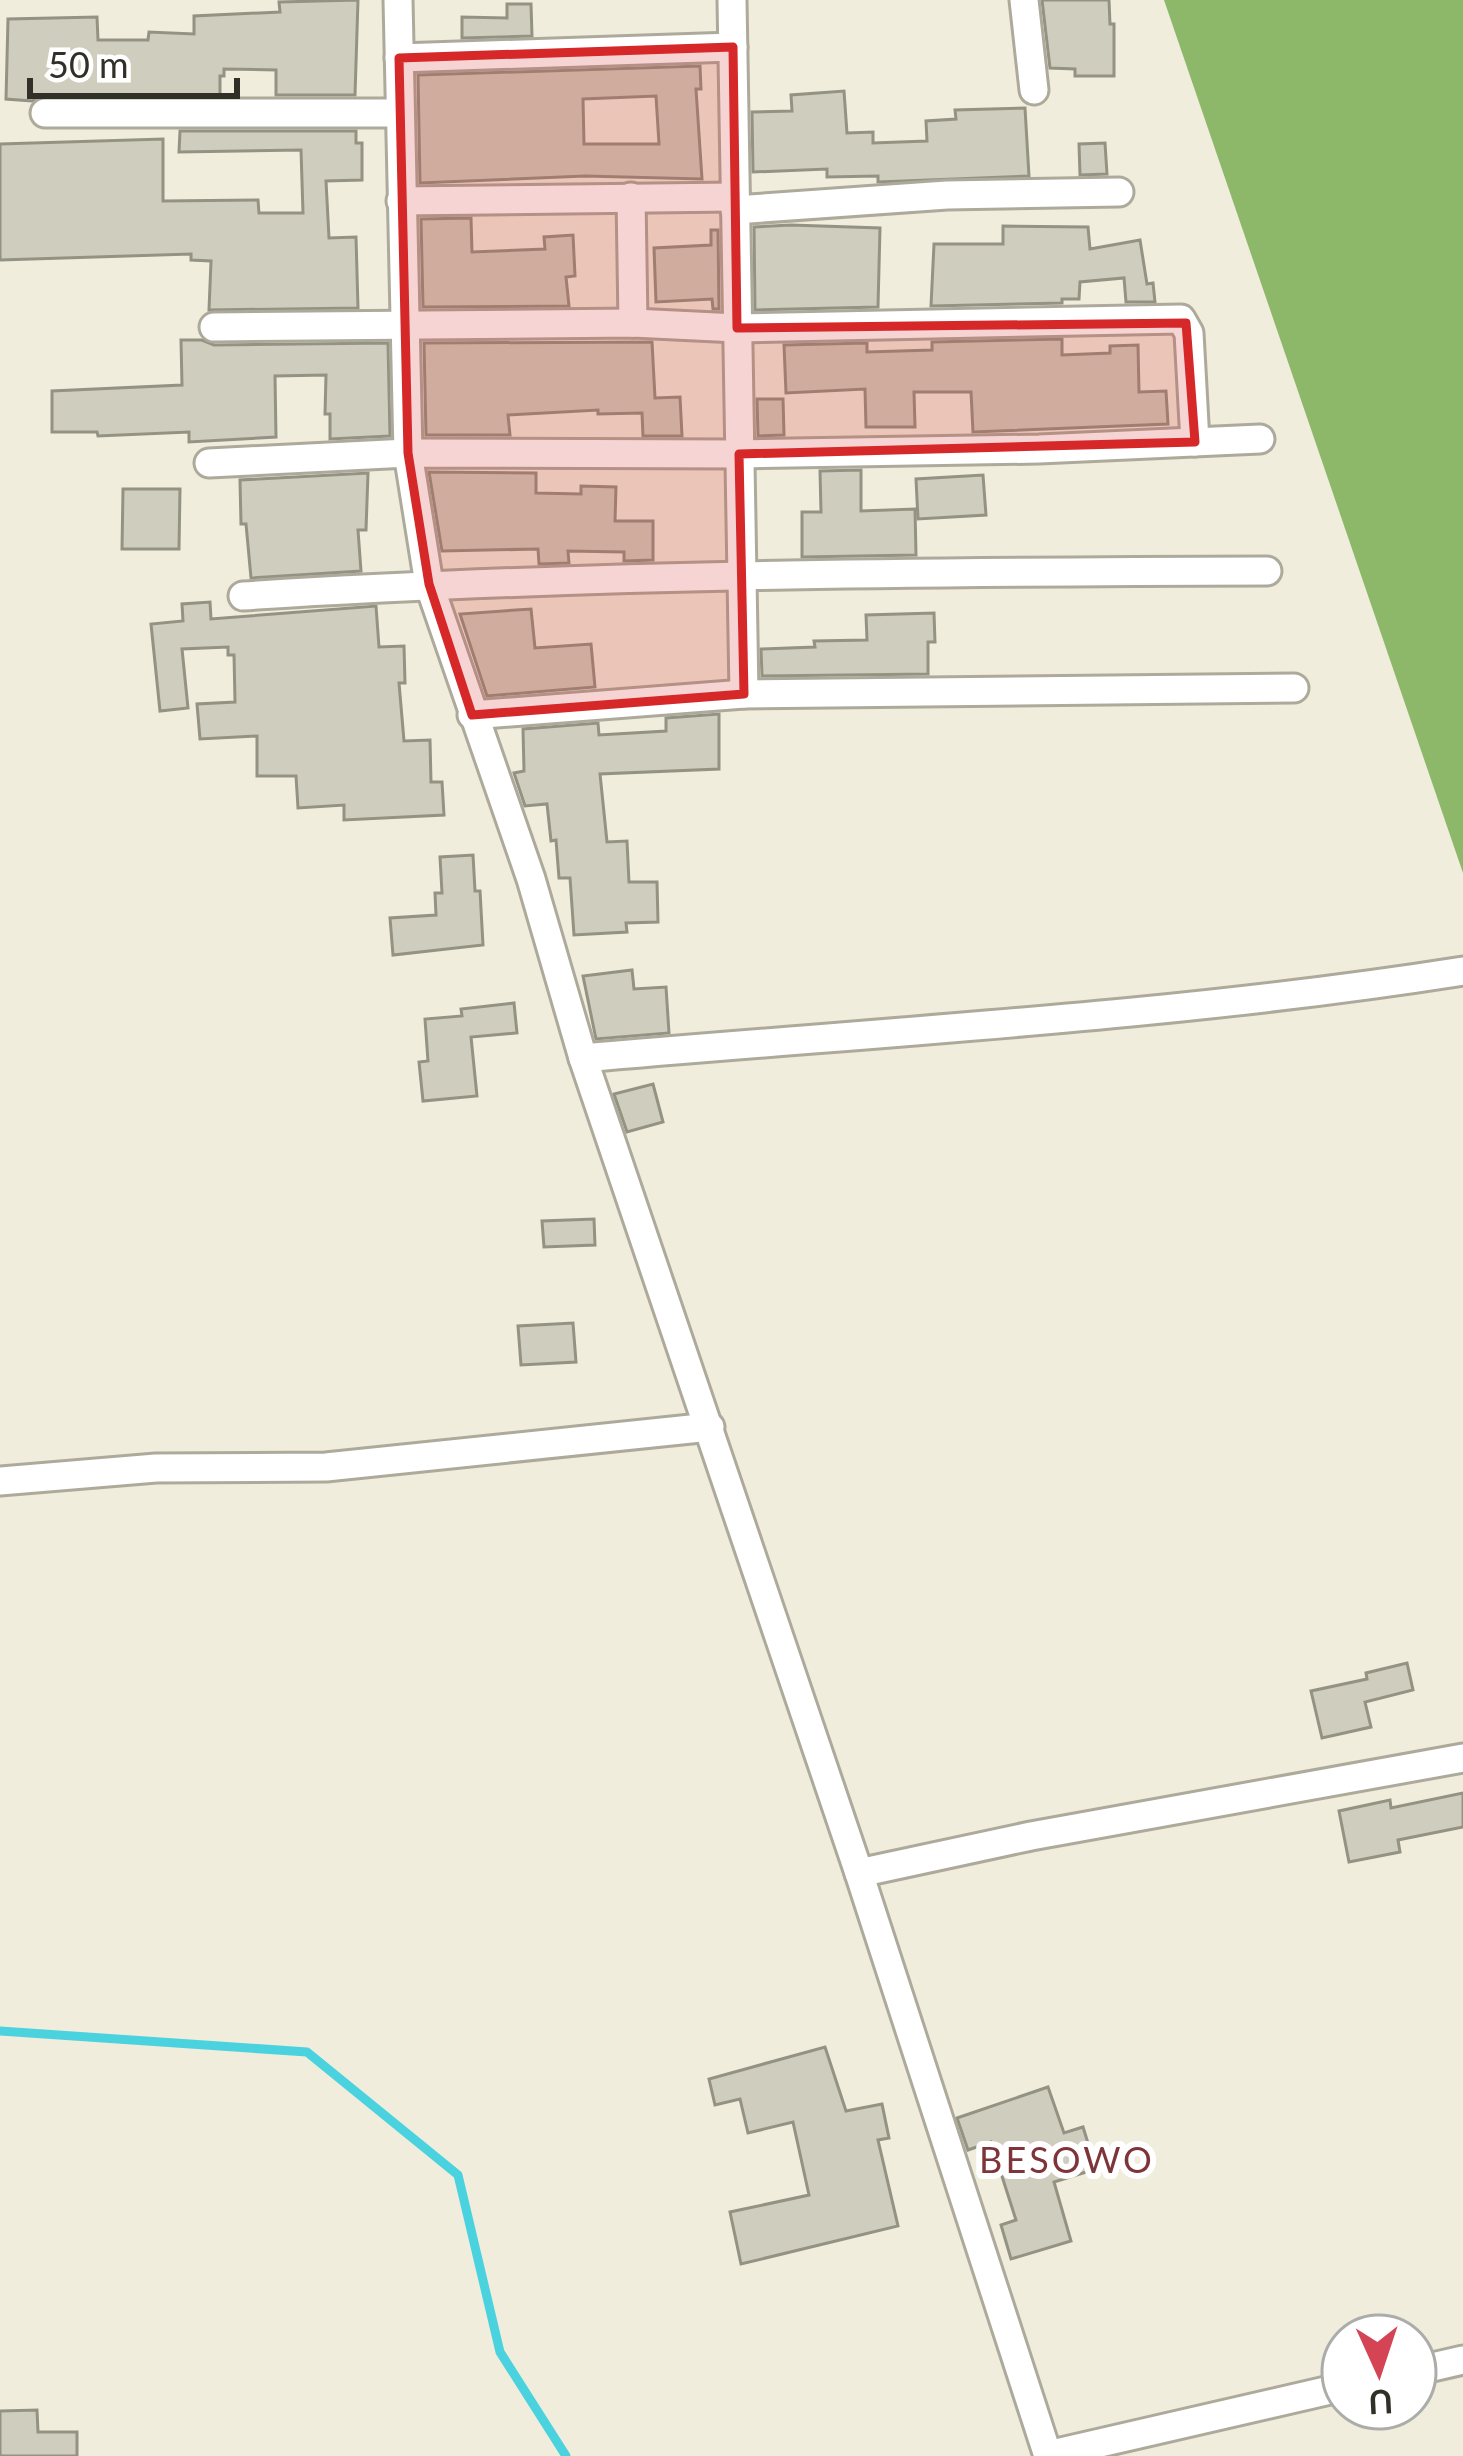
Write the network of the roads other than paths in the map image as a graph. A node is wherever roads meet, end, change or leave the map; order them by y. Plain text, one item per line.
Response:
1 (398, 0) edge
2 (732, 0) edge
3 (1024, 0) edge
4 (733, 47) junction
5 (399, 58) junction
6 (1034, 90) dead end
7 (45, 113) dead end
8 (400, 113) junction
9 (1119, 192) dead end
10 (631, 197) junction
11 (401, 201) junction
12 (735, 203) junction
13 (633, 323) junction
14 (406, 326) junction
15 (214, 328) dead end
16 (737, 328) junction
17 (1260, 439) dead end
18 (1196, 442) junction
19 (408, 453) junction
20 (739, 454) junction
21 (209, 463) dead end
22 (1267, 571) dead end
23 (742, 578) junction
24 (429, 584) junction
25 (243, 596) dead end
26 (1294, 688) dead end
27 (745, 694) junction
28 (472, 715) junction
29 (1463, 971) edge
30 (583, 1058) junction
31 (710, 1427) junction
32 (0, 1481) edge
33 (1463, 1758) edge
34 (860, 1873) junction
35 (1319, 2393) edge
36 (1048, 2456) edge

1 - 5 street
2 - 4 street
3 - 6 street
4 - 5 street
4 - 12 street
5 - 8 street
7 - 8 street
8 - 11 street
9 - 12 street
10 - 11 street
10 - 12 street
10 - 13 street
11 - 14 street
12 - 16 street
13 - 14 street
13 - 16 street
14 - 15 street
14 - 19 street
16 - 18 street
16 - 20 street
17 - 18 street
18 - 20 street
19 - 20 street
19 - 21 street
19 - 24 street
20 - 23 street
22 - 23 street
23 - 24 street
23 - 27 street
24 - 25 street
24 - 28 street
26 - 27 street
27 - 28 street
28 - 30 street
29 - 30 street
30 - 31 street
31 - 32 street
31 - 34 street
33 - 34 street
34 - 36 street
35 - 36 street

